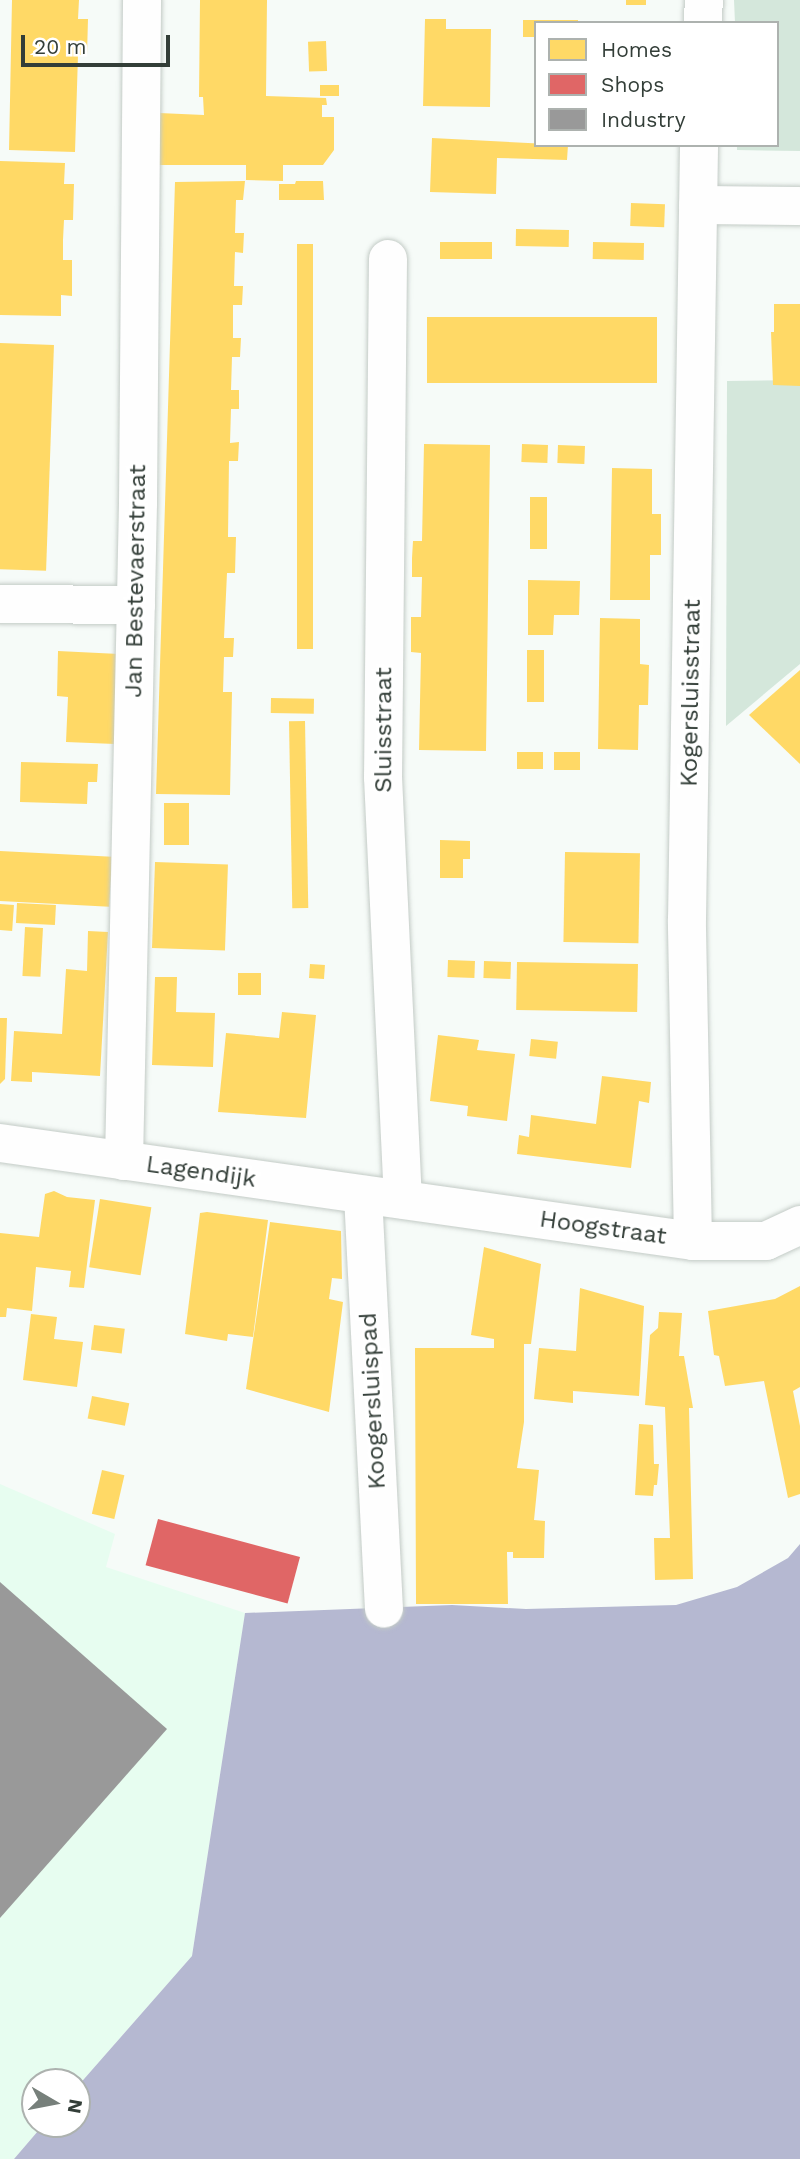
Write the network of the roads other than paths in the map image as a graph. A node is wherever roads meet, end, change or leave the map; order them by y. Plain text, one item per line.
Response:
1 (142, 0) edge
2 (704, 0) edge
3 (703, 21) edge
4 (699, 147) edge
5 (698, 205) junction
6 (800, 206) edge
7 (388, 259) dead end
8 (0, 604) edge
9 (136, 604) junction
10 (0, 1143) edge
11 (124, 1161) junction
12 (363, 1195) junction
13 (403, 1200) junction
14 (800, 1225) edge
15 (693, 1241) junction
16 (384, 1608) dead end

1 - 9 street, Jan Bestevaerstraat
2 - 3 street
4 - 5 street, Kogersluisstraat
5 - 6 street
5 - 15 street, Kogersluisstraat
7 - 13 street, Sluisstraat
8 - 9 street
9 - 11 street, Jan Bestevaerstraat
10 - 11 street, Lagendijk
11 - 12 street, Lagendijk
12 - 13 street, Lagendijk
12 - 16 street, Koogersluispad
13 - 15 street, Hoogstraat
14 - 15 street, Hoogstraat

